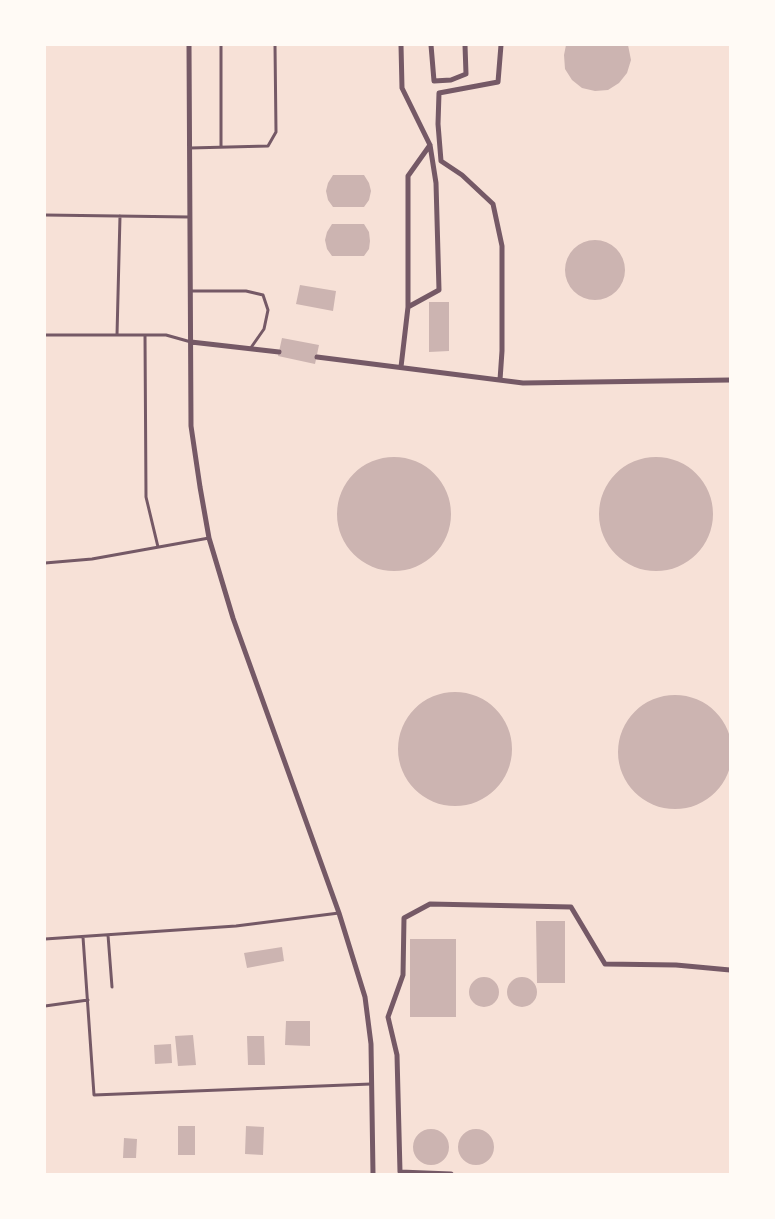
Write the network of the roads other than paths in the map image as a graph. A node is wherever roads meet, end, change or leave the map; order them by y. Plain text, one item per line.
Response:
1 (190, 45) edge
2 (222, 45) edge
3 (275, 45) edge
4 (402, 45) edge
5 (431, 45) edge
6 (465, 45) edge
7 (501, 45) edge
8 (430, 145) junction
9 (221, 147) junction
10 (190, 148) junction
11 (45, 214) edge
12 (120, 216) junction
13 (190, 217) junction
14 (191, 291) junction
15 (408, 307) junction
16 (45, 335) edge
17 (117, 335) junction
18 (145, 335) junction
19 (191, 342) junction
20 (250, 349) junction
21 (279, 352) dead end
22 (317, 357) dead end
23 (401, 367) junction
24 (500, 380) junction
25 (730, 380) edge
26 (209, 538) junction
27 (158, 547) junction
28 (45, 563) edge
29 (339, 913) junction
30 (108, 935) junction
31 (83, 937) junction
32 (45, 939) edge
33 (730, 970) edge
34 (112, 987) dead end
35 (88, 1000) junction
36 (45, 1006) edge
37 (371, 1084) junction
38 (373, 1174) edge
39 (451, 1174) edge

1 - 10 street
2 - 9 lane
3 - 9 lane
4 - 8 street
5 - 6 street
7 - 24 street
8 - 15 street
8 - 15 street
9 - 10 lane
10 - 13 street
11 - 12 lane
12 - 13 lane
12 - 17 lane
13 - 14 street
14 - 19 street
14 - 20 lane
15 - 23 street
16 - 17 lane
17 - 18 lane
18 - 19 lane
18 - 27 lane
19 - 20 street
19 - 26 street
20 - 21 street
22 - 23 street
23 - 24 street
24 - 25 street
26 - 27 lane
26 - 29 street
27 - 28 lane
29 - 30 lane
29 - 37 street
30 - 31 lane
30 - 34 lane
31 - 32 lane
31 - 35 lane
33 - 39 street
35 - 36 lane
35 - 37 lane
37 - 38 street

